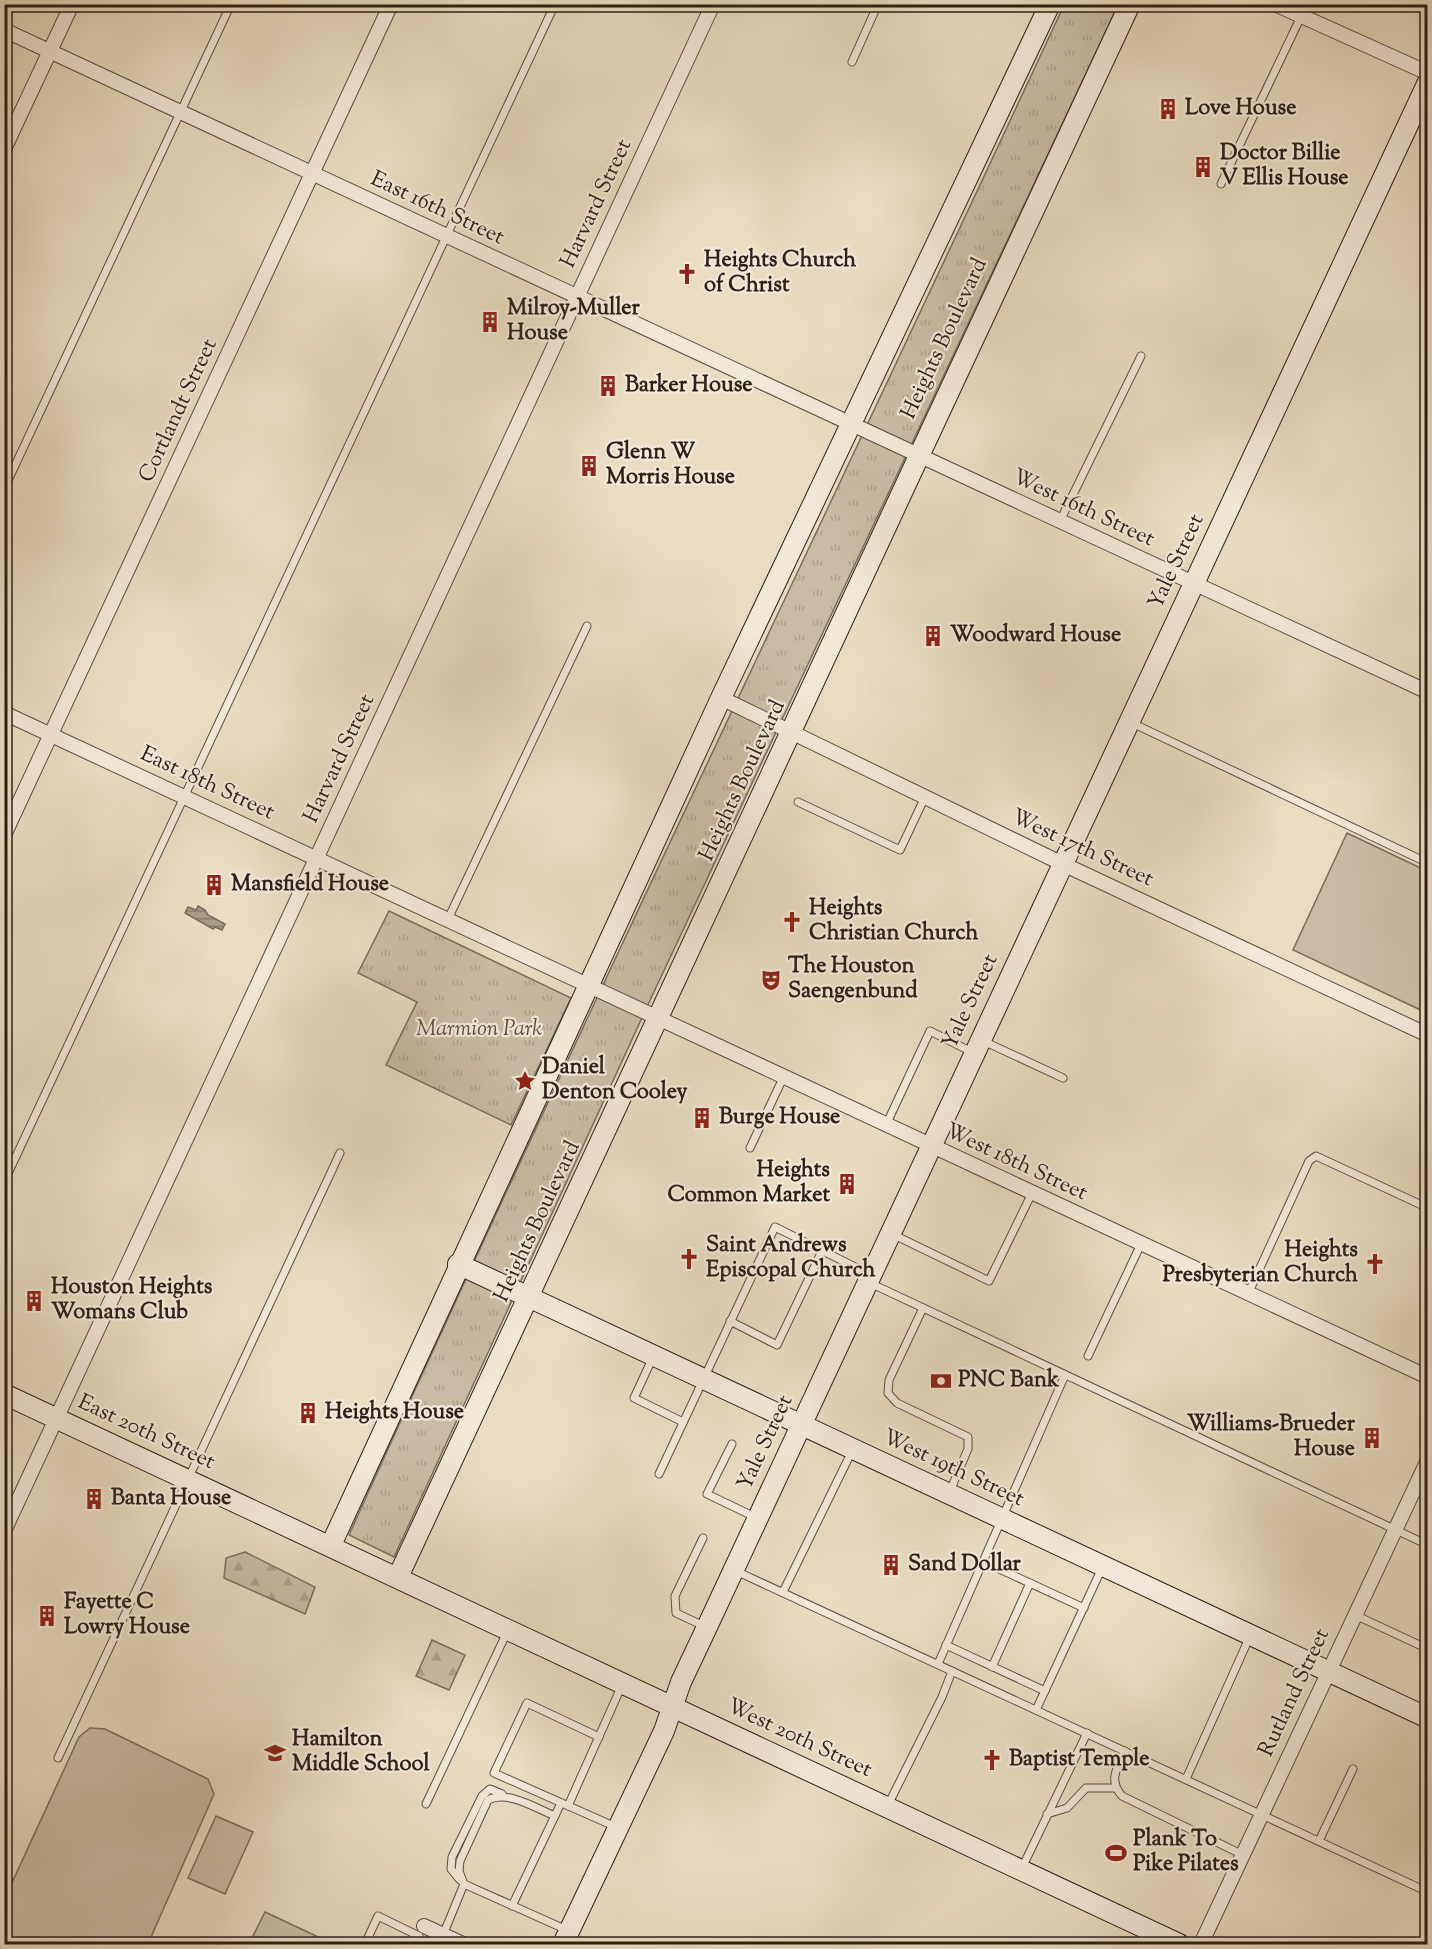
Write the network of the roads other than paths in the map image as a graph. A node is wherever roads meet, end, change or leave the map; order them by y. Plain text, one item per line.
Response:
1 (72, 4) edge
2 (231, 4) edge
3 (391, 4) edge
4 (555, 4) edge
5 (713, 4) edge
6 (878, 4) edge
7 (1050, 4) edge
8 (1130, 4) edge
9 (1275, 4) edge
10 (1305, 10) edge
11 (4, 30) edge
12 (50, 52) junction
13 (852, 62) dead end
14 (1428, 73) edge
15 (1428, 81) edge
16 (180, 113) junction
17 (4, 148) edge
18 (312, 174) junction
19 (1221, 184) dead end
20 (446, 237) junction
21 (577, 297) junction
22 (1140, 356) dead end
23 (852, 424) junction
24 (917, 455) junction
25 (4, 489) edge
26 (1060, 521) junction
27 (1193, 583) junction
28 (587, 626) dead end
29 (1428, 693) edge
30 (721, 698) junction
31 (4, 712) edge
32 (1129, 722) junction
33 (793, 733) junction
34 (52, 735) junction
35 (184, 797) junction
36 (925, 797) junction
37 (798, 802) dead end
38 (4, 835) edge
39 (317, 859) junction
40 (1428, 863) edge
41 (1063, 864) junction
42 (448, 919) junction
43 (589, 984) junction
44 (660, 1017) junction
45 (1428, 1035) edge
46 (977, 1046) junction
47 (784, 1076) junction
48 (1063, 1078) dead end
49 (886, 1125) junction
50 (931, 1146) junction
51 (750, 1148) dead end
52 (340, 1154) dead end
53 (4, 1182) edge
54 (1032, 1193) junction
55 (1428, 1208) edge
56 (890, 1233) junction
57 (1141, 1244) junction
58 (822, 1251) junction
59 (458, 1264) junction
60 (869, 1278) junction
61 (1248, 1294) junction
62 (530, 1295) junction
63 (923, 1308) junction
64 (730, 1321) junction
65 (654, 1355) junction
66 (1088, 1356) dead end
67 (1065, 1375) junction
68 (1428, 1377) edge
69 (704, 1378) junction
70 (4, 1395) edge
71 (58, 1419) junction
72 (683, 1422) junction
73 (801, 1424) junction
74 (732, 1444) dead end
75 (853, 1448) junction
76 (1428, 1460) edge
77 (659, 1474) dead end
78 (188, 1479) junction
79 (949, 1493) junction
80 (757, 1518) junction
81 (1004, 1519) junction
82 (1395, 1530) junction
83 (4, 1531) edge
84 (703, 1538) dead end
85 (331, 1545) junction
86 (1428, 1545) edge
87 (984, 1562) junction
88 (1103, 1566) junction
89 (734, 1569) junction
90 (398, 1577) junction
91 (1030, 1583) junction
92 (783, 1593) junction
93 (1084, 1608) junction
94 (1355, 1615) junction
95 (707, 1627) junction
96 (509, 1629) junction
97 (1250, 1635) junction
98 (946, 1645) junction
99 (1428, 1649) edge
100 (938, 1664) junction
101 (992, 1666) junction
102 (952, 1671) junction
103 (1329, 1671) junction
104 (623, 1683) junction
105 (1045, 1691) junction
106 (672, 1706) junction
107 (1036, 1710) junction
108 (1428, 1718) edge
109 (1087, 1733) junction
110 (599, 1737) junction
111 (1125, 1751) junction
112 (58, 1758) dead end
113 (1353, 1769) dead end
114 (1186, 1779) junction
115 (1115, 1788) junction
116 (426, 1804) dead end
117 (564, 1804) junction
118 (887, 1807) junction
119 (1047, 1814) junction
120 (1262, 1815) junction
121 (555, 1816) junction
122 (618, 1828) junction
123 (1318, 1841) junction
124 (1243, 1855) junction
125 (1020, 1870) junction
126 (464, 1884) junction
127 (1428, 1892) edge
128 (512, 1906) junction
129 (422, 1931) junction
130 (443, 1935) junction
131 (566, 1938) edge
132 (365, 1944) edge
133 (415, 1944) edge
134 (463, 1944) edge
135 (1179, 1944) edge
136 (1201, 1944) edge

1 - 12 street
2 - 16 lane
3 - 18 street, Cortlandt Street
4 - 20 lane
5 - 21 street, Harvard Street
6 - 13 lane
7 - 23 main road
8 - 24 main road, Heights Boulevard
9 - 10 street
10 - 14 street
10 - 19 lane
11 - 12 street, East 16th Street
12 - 16 street, East 16th Street
12 - 17 street
15 - 27 main road, Yale Street
16 - 18 street, East 16th Street
16 - 25 lane
18 - 20 street, East 16th Street
18 - 34 street, Cortlandt Street
20 - 21 street, East 16th Street
20 - 35 lane
21 - 23 street, East 16th Street
21 - 39 street, Harvard Street
22 - 26 lane
23 - 24 street, West 16th Street
23 - 30 main road
24 - 26 street, West 16th Street
24 - 33 main road, Heights Boulevard
26 - 27 street, West 16th Street
27 - 29 street, West 16th Street
27 - 32 main road, Yale Street
28 - 42 lane
30 - 33 street, West 17th Street
30 - 43 main road
31 - 34 street, East 18th Street
32 - 40 lane
32 - 41 main road, Yale Street
33 - 36 street, West 17th Street
33 - 44 main road, Heights Boulevard
34 - 35 street, East 18th Street
34 - 38 street, Cortlandt Street
35 - 39 street, East 18th Street
35 - 53 lane
36 - 37 lane
36 - 41 street, West 17th Street
39 - 42 street, East 18th Street
39 - 71 street, Harvard Street
41 - 45 street, West 17th Street
41 - 46 main road, Yale Street
42 - 43 street, East 18th Street
43 - 44 street, West 18th Street
43 - 59 main road
44 - 47 street, West 18th Street
44 - 62 main road, Heights Boulevard
46 - 48 lane
46 - 49 lane
46 - 50 main road, Yale Street
47 - 49 street, West 18th Street
47 - 51 lane
49 - 50 street, West 18th Street
50 - 54 street, West 18th Street
50 - 56 main road, Yale Street
52 - 78 lane
54 - 56 lane
54 - 57 street, West 18th Street
55 - 61 lane
56 - 60 main road, Yale Street
57 - 61 street, West 18th Street
57 - 66 lane
58 - 60 lane
58 - 64 lane
58 - 64 lane
59 - 62 main road, West 19th Street
59 - 85 main road
60 - 63 lane
60 - 73 main road, Yale Street
61 - 68 street, West 18th Street
62 - 65 main road, West 19th Street
62 - 90 main road, Heights Boulevard
63 - 67 lane
63 - 79 lane
64 - 69 lane
65 - 69 main road, West 19th Street
65 - 72 lane
67 - 81 lane
67 - 82 lane
69 - 72 lane
69 - 73 main road, West 19th Street
70 - 71 main road, East 20th Street
71 - 78 main road, East 20th Street
71 - 83 street, Harvard Street
72 - 77 lane
73 - 75 main road, West 19th Street
73 - 80 main road, Yale Street
74 - 80 lane
75 - 79 main road, West 19th Street
75 - 92 lane
76 - 82 street, Rutland Street
78 - 85 main road, East 20th Street
78 - 112 lane
79 - 81 main road, West 19th Street
80 - 89 main road, Yale Street
81 - 87 lane
81 - 88 main road, West 19th Street
82 - 86 lane
82 - 94 street, Rutland Street
84 - 95 lane
85 - 90 main road, East 20th Street
87 - 91 lane
87 - 98 lane
88 - 93 lane
88 - 97 main road, West 19th Street
89 - 92 lane
89 - 95 main road, Yale Street
90 - 96 main road, West 20th Street
91 - 93 lane
91 - 101 lane
92 - 100 lane
93 - 105 lane
94 - 99 lane
94 - 103 street, Rutland Street
95 - 106 main road, Yale Street
96 - 104 main road, West 20th Street
96 - 116 lane
97 - 103 main road, West 19th Street
97 - 114 lane
98 - 100 lane
98 - 101 lane
100 - 102 lane
101 - 105 lane
102 - 107 lane
102 - 118 lane
103 - 108 main road, West 19th Street
103 - 120 street, Rutland Street
104 - 106 main road, West 20th Street
104 - 110 lane
105 - 107 lane
106 - 118 main road, West 20th Street
106 - 122 main road, Yale Street
107 - 109 lane
109 - 111 lane
109 - 119 lane
110 - 117 lane
110 - 117 lane
111 - 114 lane
111 - 115 lane
113 - 123 lane
114 - 120 lane
115 - 119 lane
115 - 124 lane
117 - 121 lane
117 - 122 lane
118 - 125 main road, West 20th Street
119 - 125 lane
120 - 123 lane
120 - 124 street, Rutland Street
121 - 126 lane
121 - 128 lane
122 - 131 main road, Yale Street
123 - 127 lane
124 - 136 street, Rutland Street
125 - 135 main road, West 20th Street
126 - 128 lane
126 - 130 lane
128 - 131 lane
129 - 130 street
129 - 132 lane
129 - 133 lane
130 - 134 street

